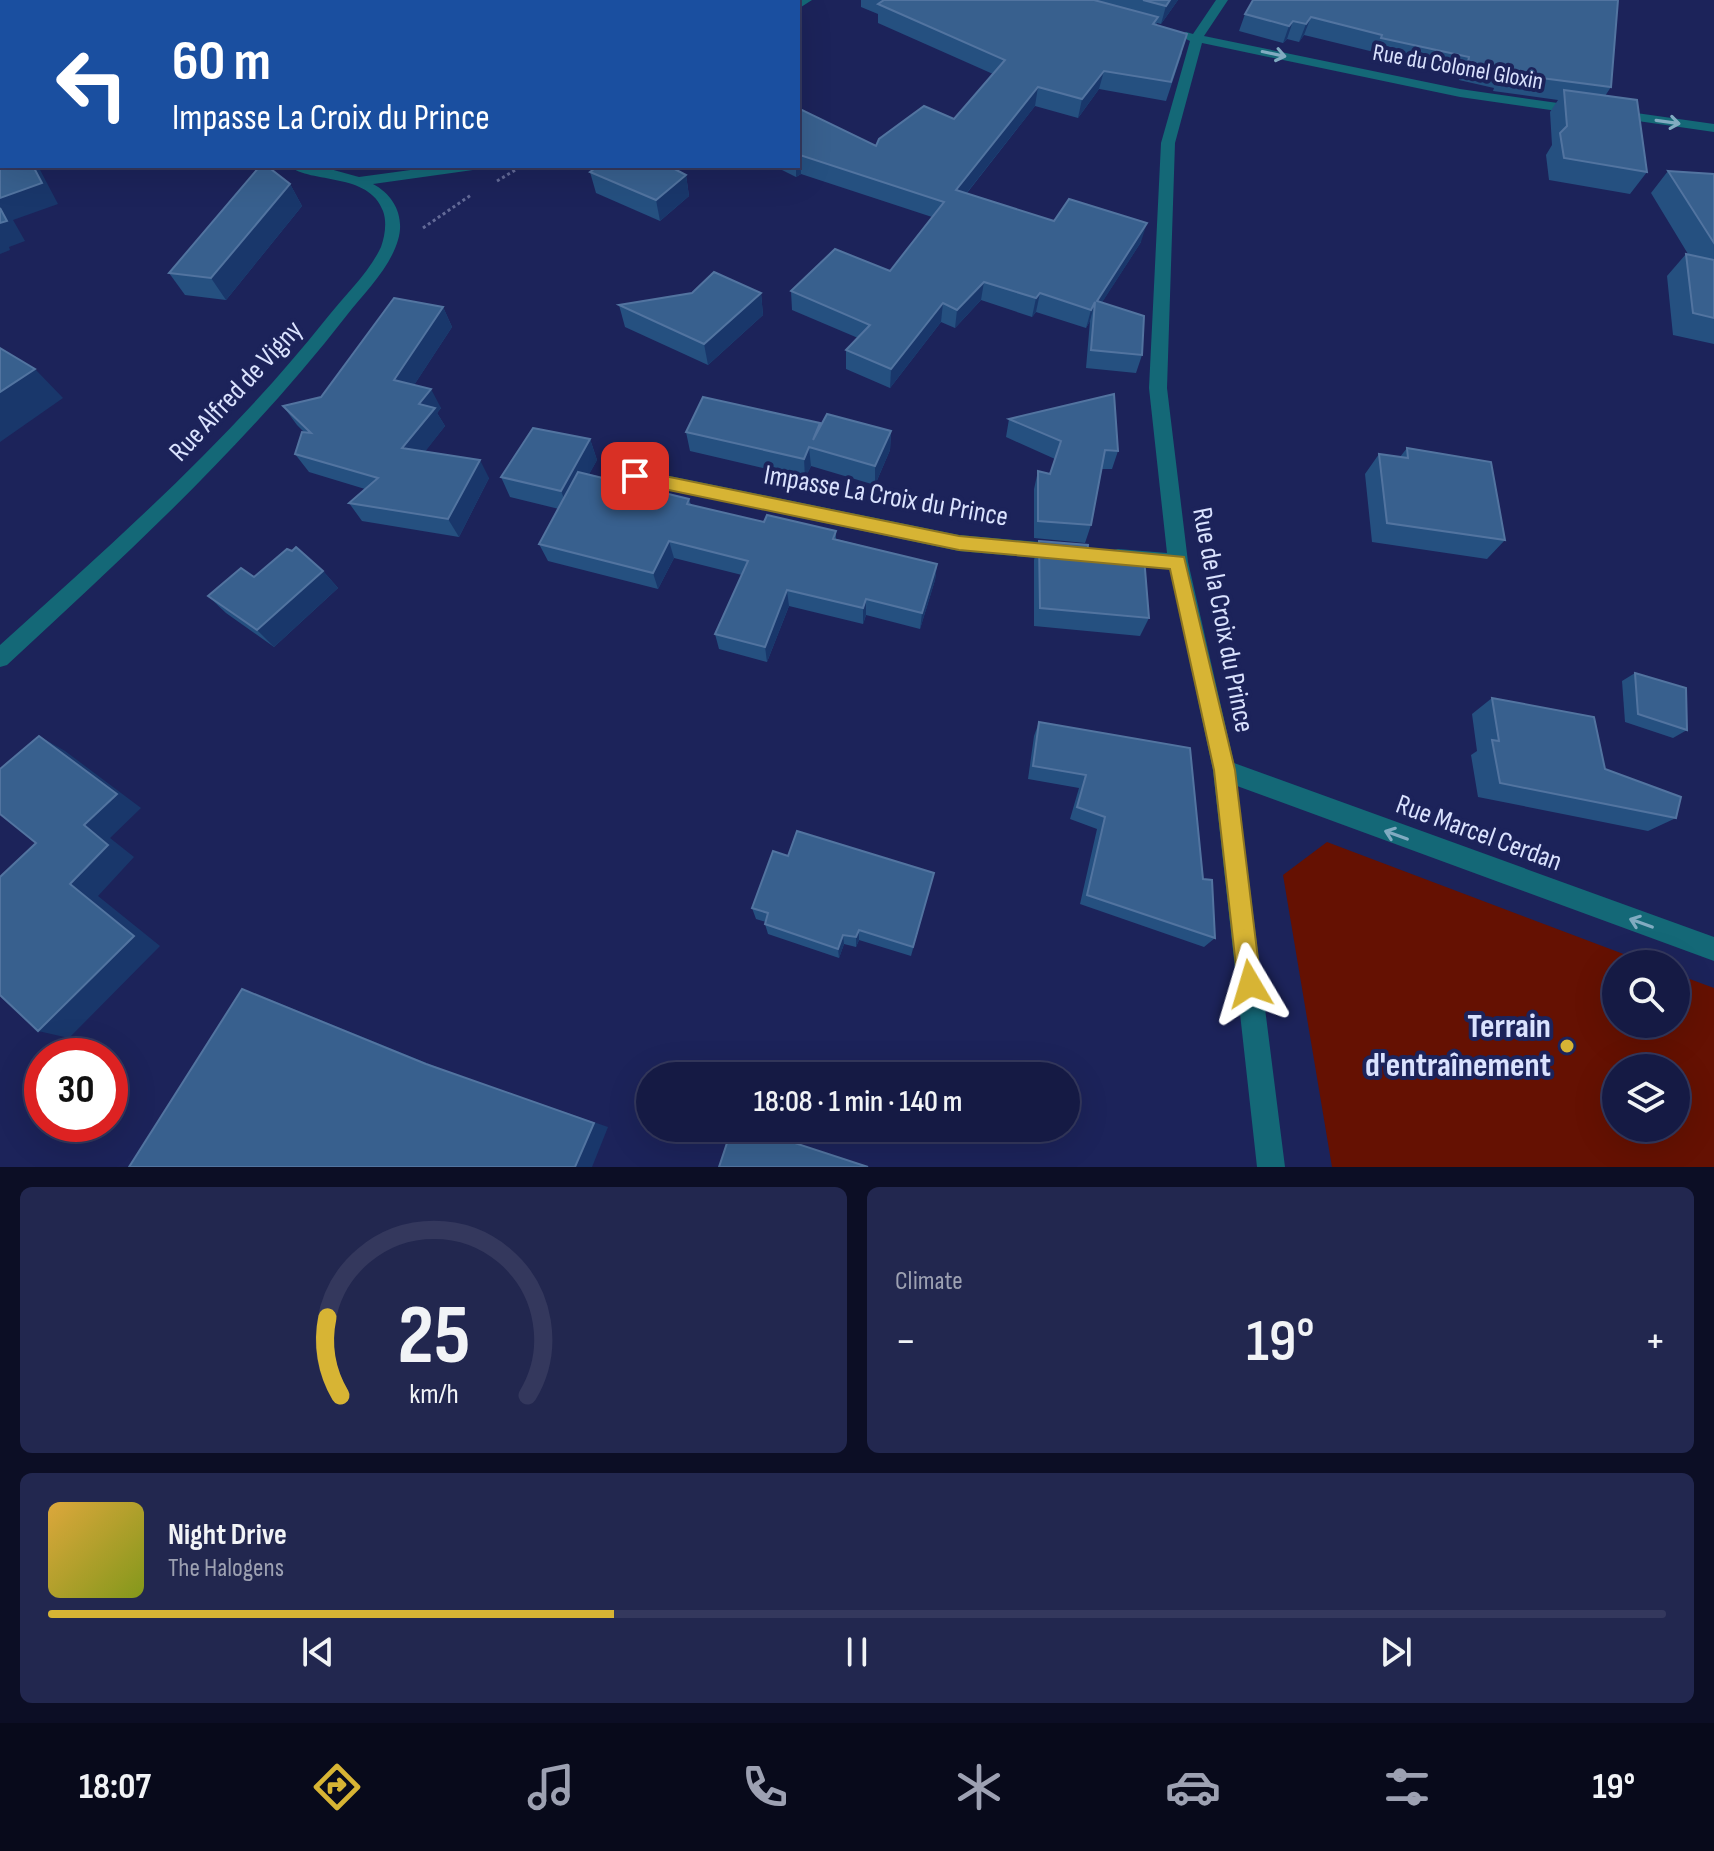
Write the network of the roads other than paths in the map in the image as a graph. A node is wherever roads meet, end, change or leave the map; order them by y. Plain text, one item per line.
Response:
1 (1222, 0) edge
2 (1176, 34) edge
3 (1197, 37) junction
4 (1714, 128) edge
5 (304, 168) edge
6 (458, 168) edge
7 (359, 181) junction
8 (635, 476) dead end
9 (1178, 562) junction
10 (0, 658) edge
11 (1224, 770) junction
12 (1714, 949) edge
13 (1271, 1167) edge

1 - 3 street, Rue de la Croix du Prince
2 - 3 street, Rue du Colonel Gloxin
3 -> 4 street, Rue du Colonel Gloxin
3 - 9 street, Rue de la Croix du Prince
5 - 7 street, Rue Alfred de Vigny
6 - 7 street
7 - 10 street, Rue Alfred de Vigny
8 - 9 street, Impasse La Croix du Prince
9 - 11 street, Rue de la Croix du Prince
12 -> 11 street, Rue Marcel Cerdan
11 - 13 street, Rue de la Croix du Prince

